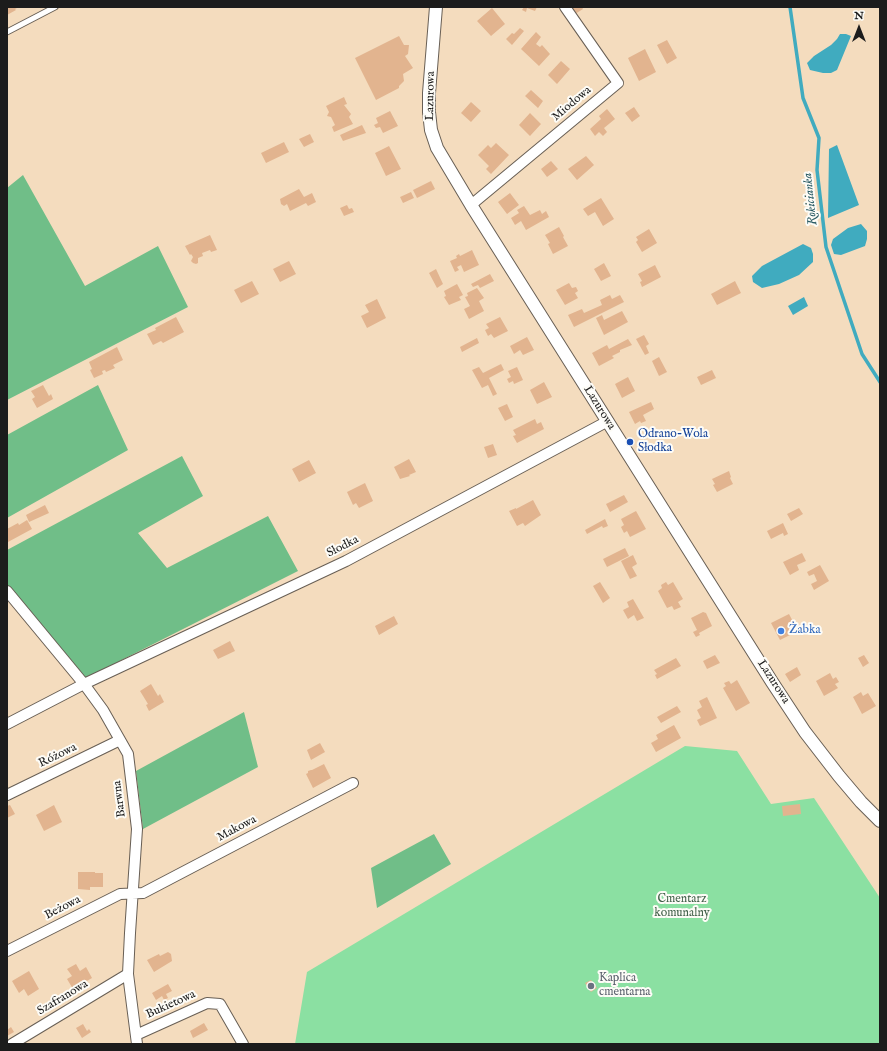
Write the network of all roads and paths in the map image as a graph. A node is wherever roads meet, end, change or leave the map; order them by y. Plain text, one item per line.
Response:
1 (55, 7) edge
2 (436, 7) edge
3 (566, 7) edge
4 (7, 32) edge
5 (471, 205) junction
6 (608, 421) junction
7 (7, 591) edge
8 (84, 684) junction
9 (7, 724) edge
10 (120, 740) junction
11 (353, 783) dead end
12 (7, 795) edge
13 (880, 821) edge
14 (132, 894) junction
15 (7, 951) edge
16 (128, 974) junction
17 (137, 1039) edge
18 (12, 1044) edge
19 (243, 1044) edge

1 - 4 lane
2 - 5 street, Lazurowa
3 - 5 street, Miodowa
5 - 6 street, Lazurowa
6 - 8 street, Słodka
6 - 13 street, Lazurowa
7 - 8 street, Barwna
8 - 9 street, Słodka
8 - 10 street, Barwna
10 - 12 street, Różowa
10 - 14 street, Barwna
11 - 14 street, Makowa
14 - 15 street, Beżowa
14 - 16 street, Barwna
16 - 17 street, Barwna
16 - 18 street, Szafranowa
17 - 19 street, Bukietowa

